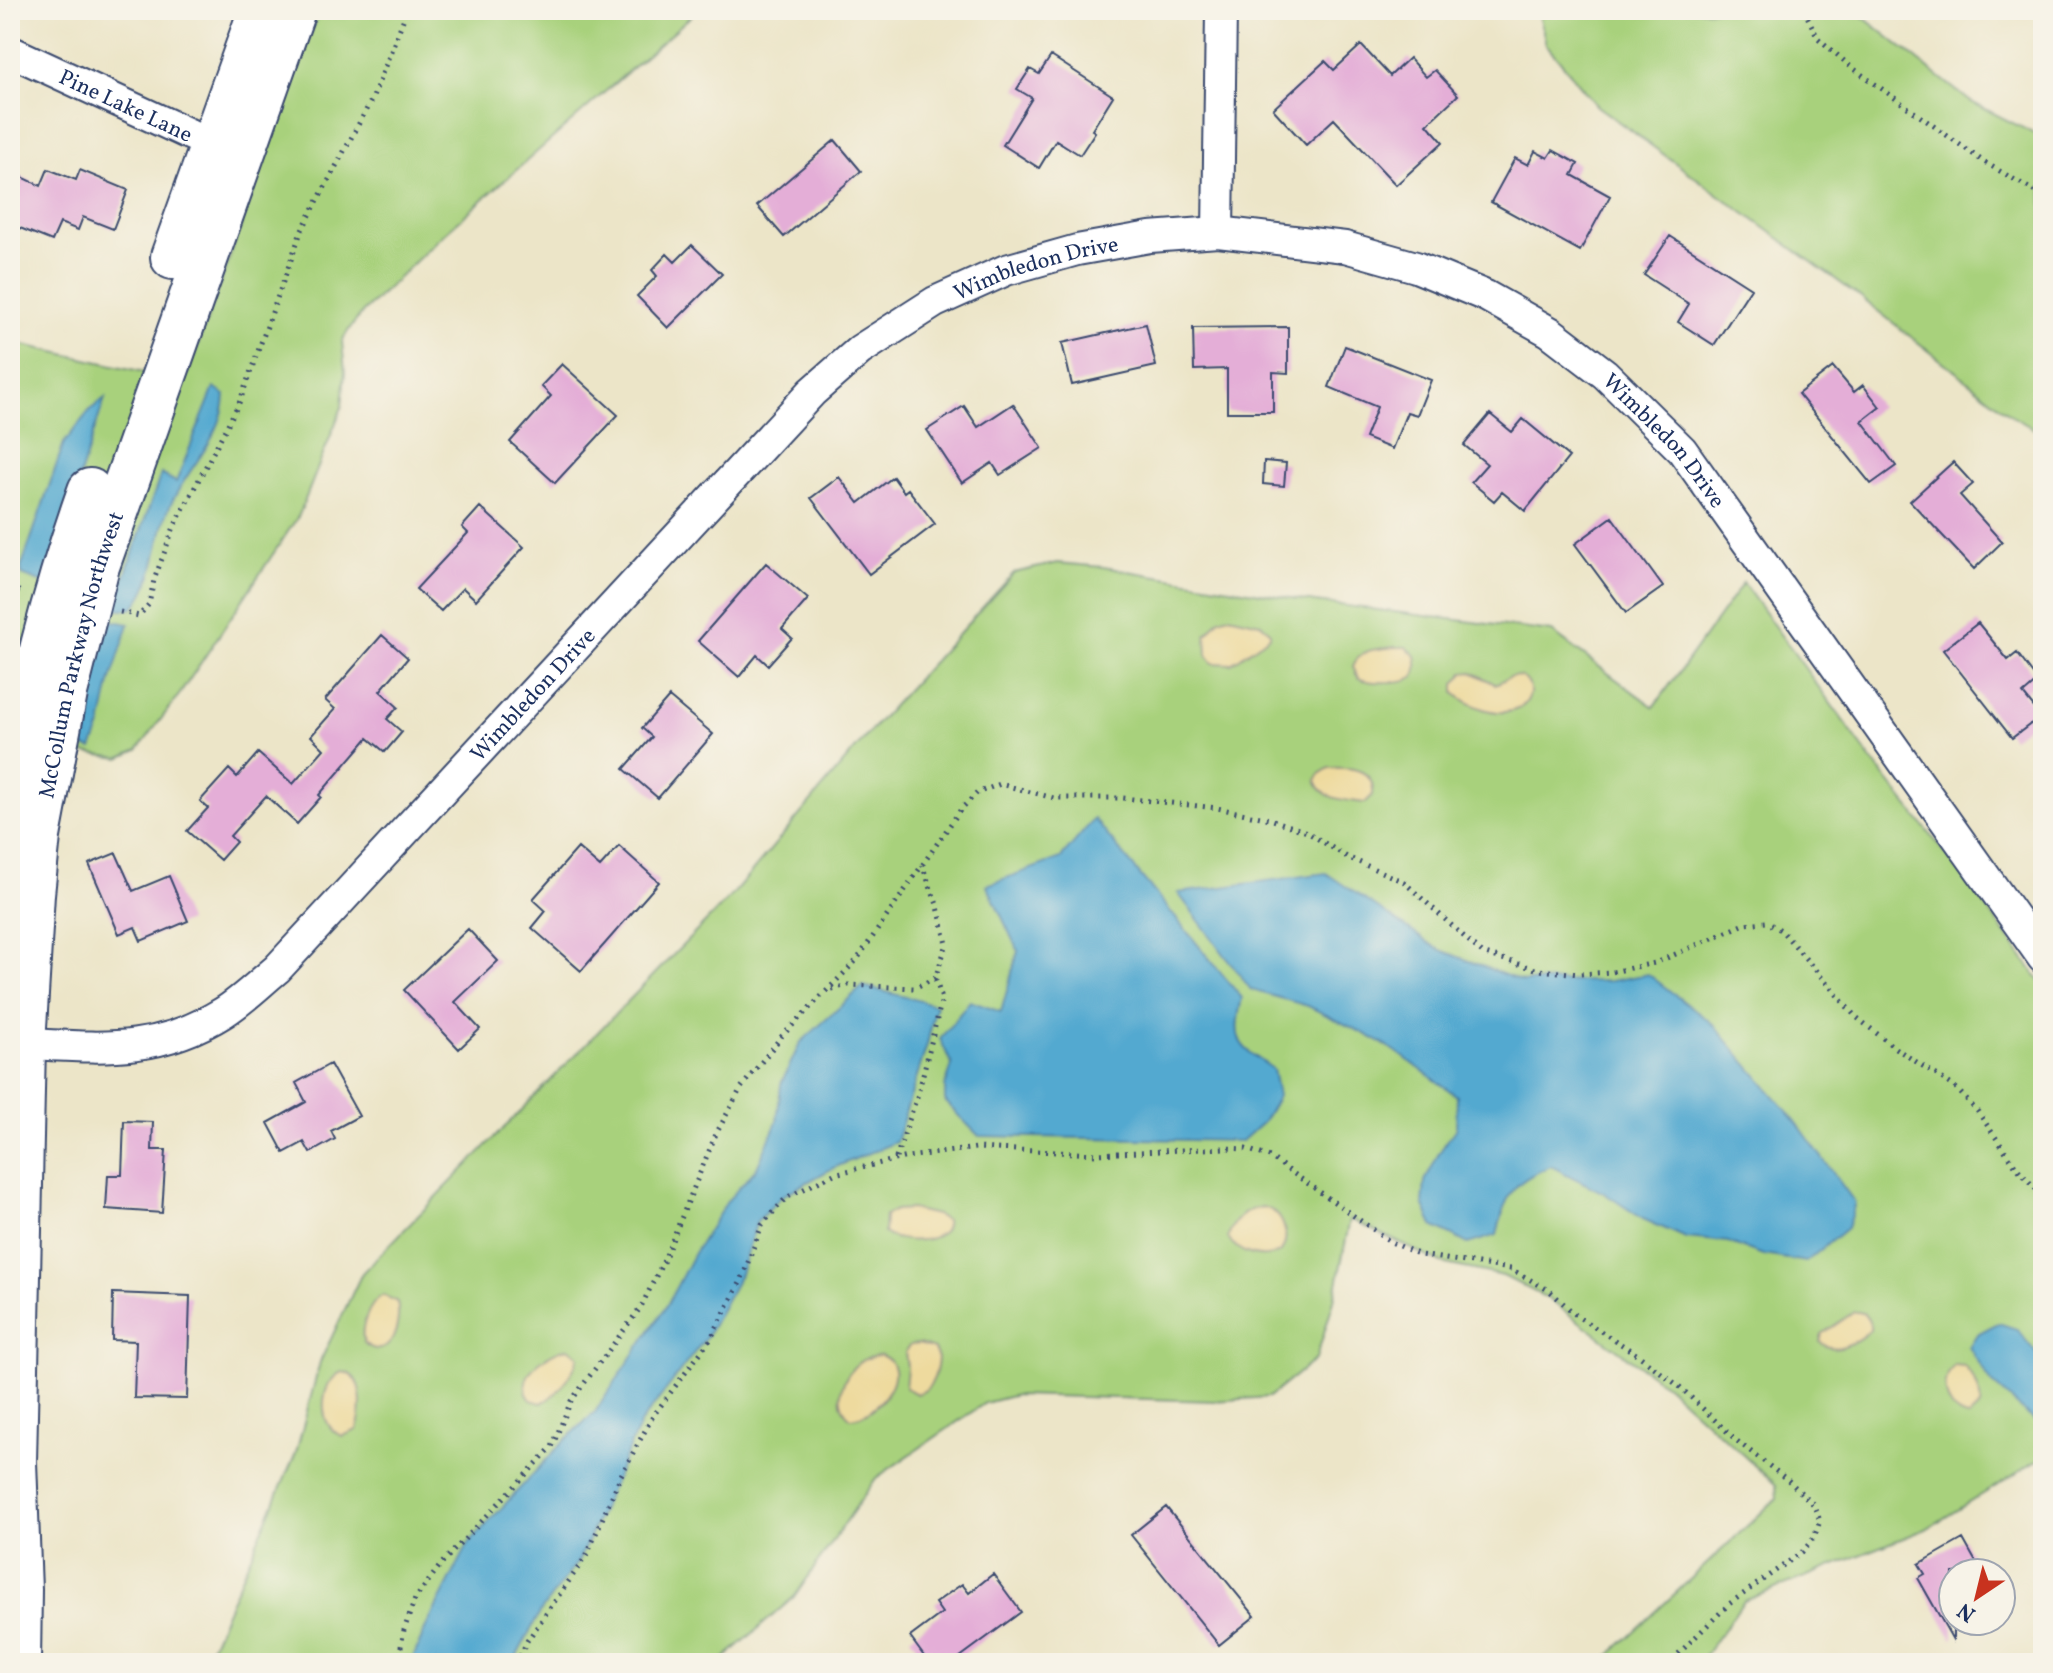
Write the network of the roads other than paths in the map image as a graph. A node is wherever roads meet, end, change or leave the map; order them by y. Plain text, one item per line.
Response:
1 (261, 10) edge
2 (293, 10) edge
3 (1221, 10) edge
4 (10, 51) edge
5 (227, 151) junction
6 (1218, 232) junction
7 (71, 601) junction
8 (10, 815) edge
9 (2043, 958) edge
10 (17, 1043) edge
11 (18, 1663) edge

1 - 5 street, McCollum Parkway Northwest
2 - 5 street, McCollum Parkway Northwest
3 - 6 street
4 - 5 street, Pine Lake Lane
5 - 7 street, McCollum Parkway Northwest
6 - 9 street, Wimbledon Drive
6 - 10 street, Wimbledon Drive
7 - 8 street, McCollum Parkway Northwest
7 - 10 street, McCollum Parkway Northwest
10 - 11 street, McCollum Parkway Northwest

